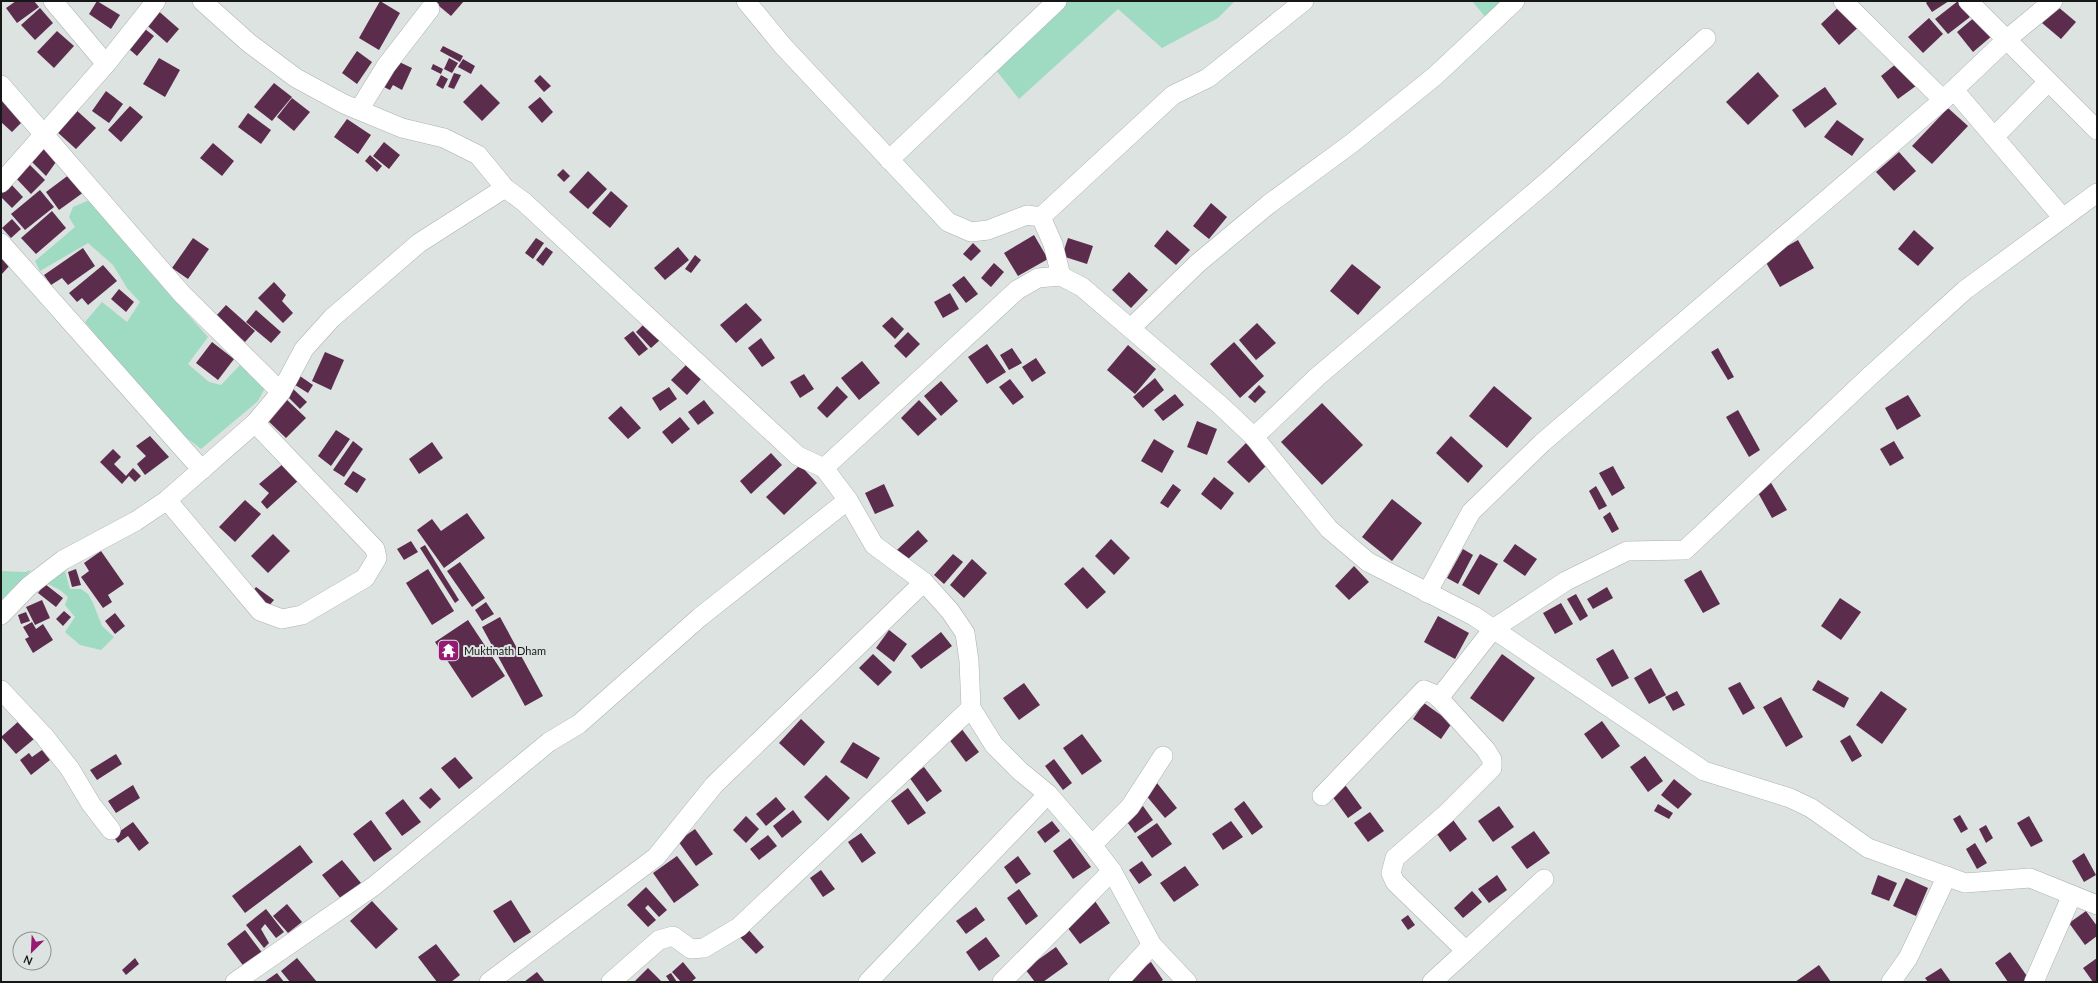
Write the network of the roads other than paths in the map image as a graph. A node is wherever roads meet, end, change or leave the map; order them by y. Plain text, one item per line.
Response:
1 (53, 1) edge
2 (156, 1) edge
3 (202, 1) edge
4 (746, 1) edge
5 (1057, 1) edge
6 (1304, 1) edge
7 (1516, 1) edge
8 (1843, 1) edge
9 (1968, 1) edge
10 (2053, 1) edge
11 (430, 9) dead end
12 (1706, 38) dead end
13 (2006, 40) junction
14 (106, 64) junction
15 (2048, 82) junction
16 (1, 85) edge
17 (1949, 95) junction
18 (359, 110) junction
19 (2097, 130) edge
20 (45, 133) junction
21 (1994, 137) junction
22 (889, 160) junction
23 (1, 183) edge
24 (505, 188) junction
25 (2097, 193) edge
26 (1041, 217) junction
27 (2063, 218) junction
28 (1, 243) edge
29 (1061, 276) junction
30 (1131, 328) junction
31 (281, 392) junction
32 (255, 423) junction
33 (1254, 437) junction
34 (824, 468) junction
35 (202, 470) junction
36 (167, 500) junction
37 (848, 500) junction
38 (924, 582) junction
39 (1427, 594) junction
40 (1, 615) edge
41 (1493, 629) junction
42 (1, 690) edge
43 (1439, 698) junction
44 (971, 708) junction
45 (1163, 756) dead end
46 (1048, 794) junction
47 (1322, 796) dead end
48 (111, 830) dead end
49 (1092, 845) junction
50 (1112, 871) junction
51 (1947, 876) junction
52 (1544, 879) dead end
53 (2072, 895) junction
54 (2097, 905) edge
55 (1152, 945) junction
56 (1466, 951) junction
57 (235, 982) edge
58 (489, 982) edge
59 (610, 982) edge
60 (868, 982) edge
61 (1002, 982) edge
62 (1118, 982) edge
63 (1187, 982) edge
64 (1432, 982) edge
65 (1891, 982) edge
66 (2034, 982) edge

1 - 14 street
2 - 14 street
3 - 18 street
4 - 22 street
5 - 22 street
6 - 26 street
7 - 30 street
8 - 17 street
9 - 13 street
10 - 13 street
11 - 18 street
12 - 33 street
13 - 15 street
13 - 17 street
14 - 20 street
15 - 19 street
15 - 21 street
16 - 20 street
17 - 21 street
17 - 39 street
18 - 24 street
20 - 23 street
20 - 31 street
21 - 27 street
22 - 26 street
24 - 31 street
24 - 34 street
25 - 27 street
26 - 29 street
27 - 41 street
28 - 35 street
29 - 30 street
29 - 34 street
30 - 33 street
31 - 32 street
32 - 35 street
32 - 36 street
33 - 39 street
34 - 37 street
35 - 36 street
36 - 40 street
37 - 38 street
37 - 57 street
38 - 44 street
38 - 58 street
39 - 41 street
41 - 43 street
41 - 51 street
42 - 48 street
43 - 47 street
43 - 56 street
44 - 46 street
44 - 59 street
45 - 49 street
46 - 49 street
46 - 60 street
49 - 50 street
50 - 55 street
50 - 61 street
51 - 53 street
51 - 65 street
52 - 56 street
53 - 54 street
53 - 66 street
55 - 62 street
55 - 63 street
56 - 64 street

